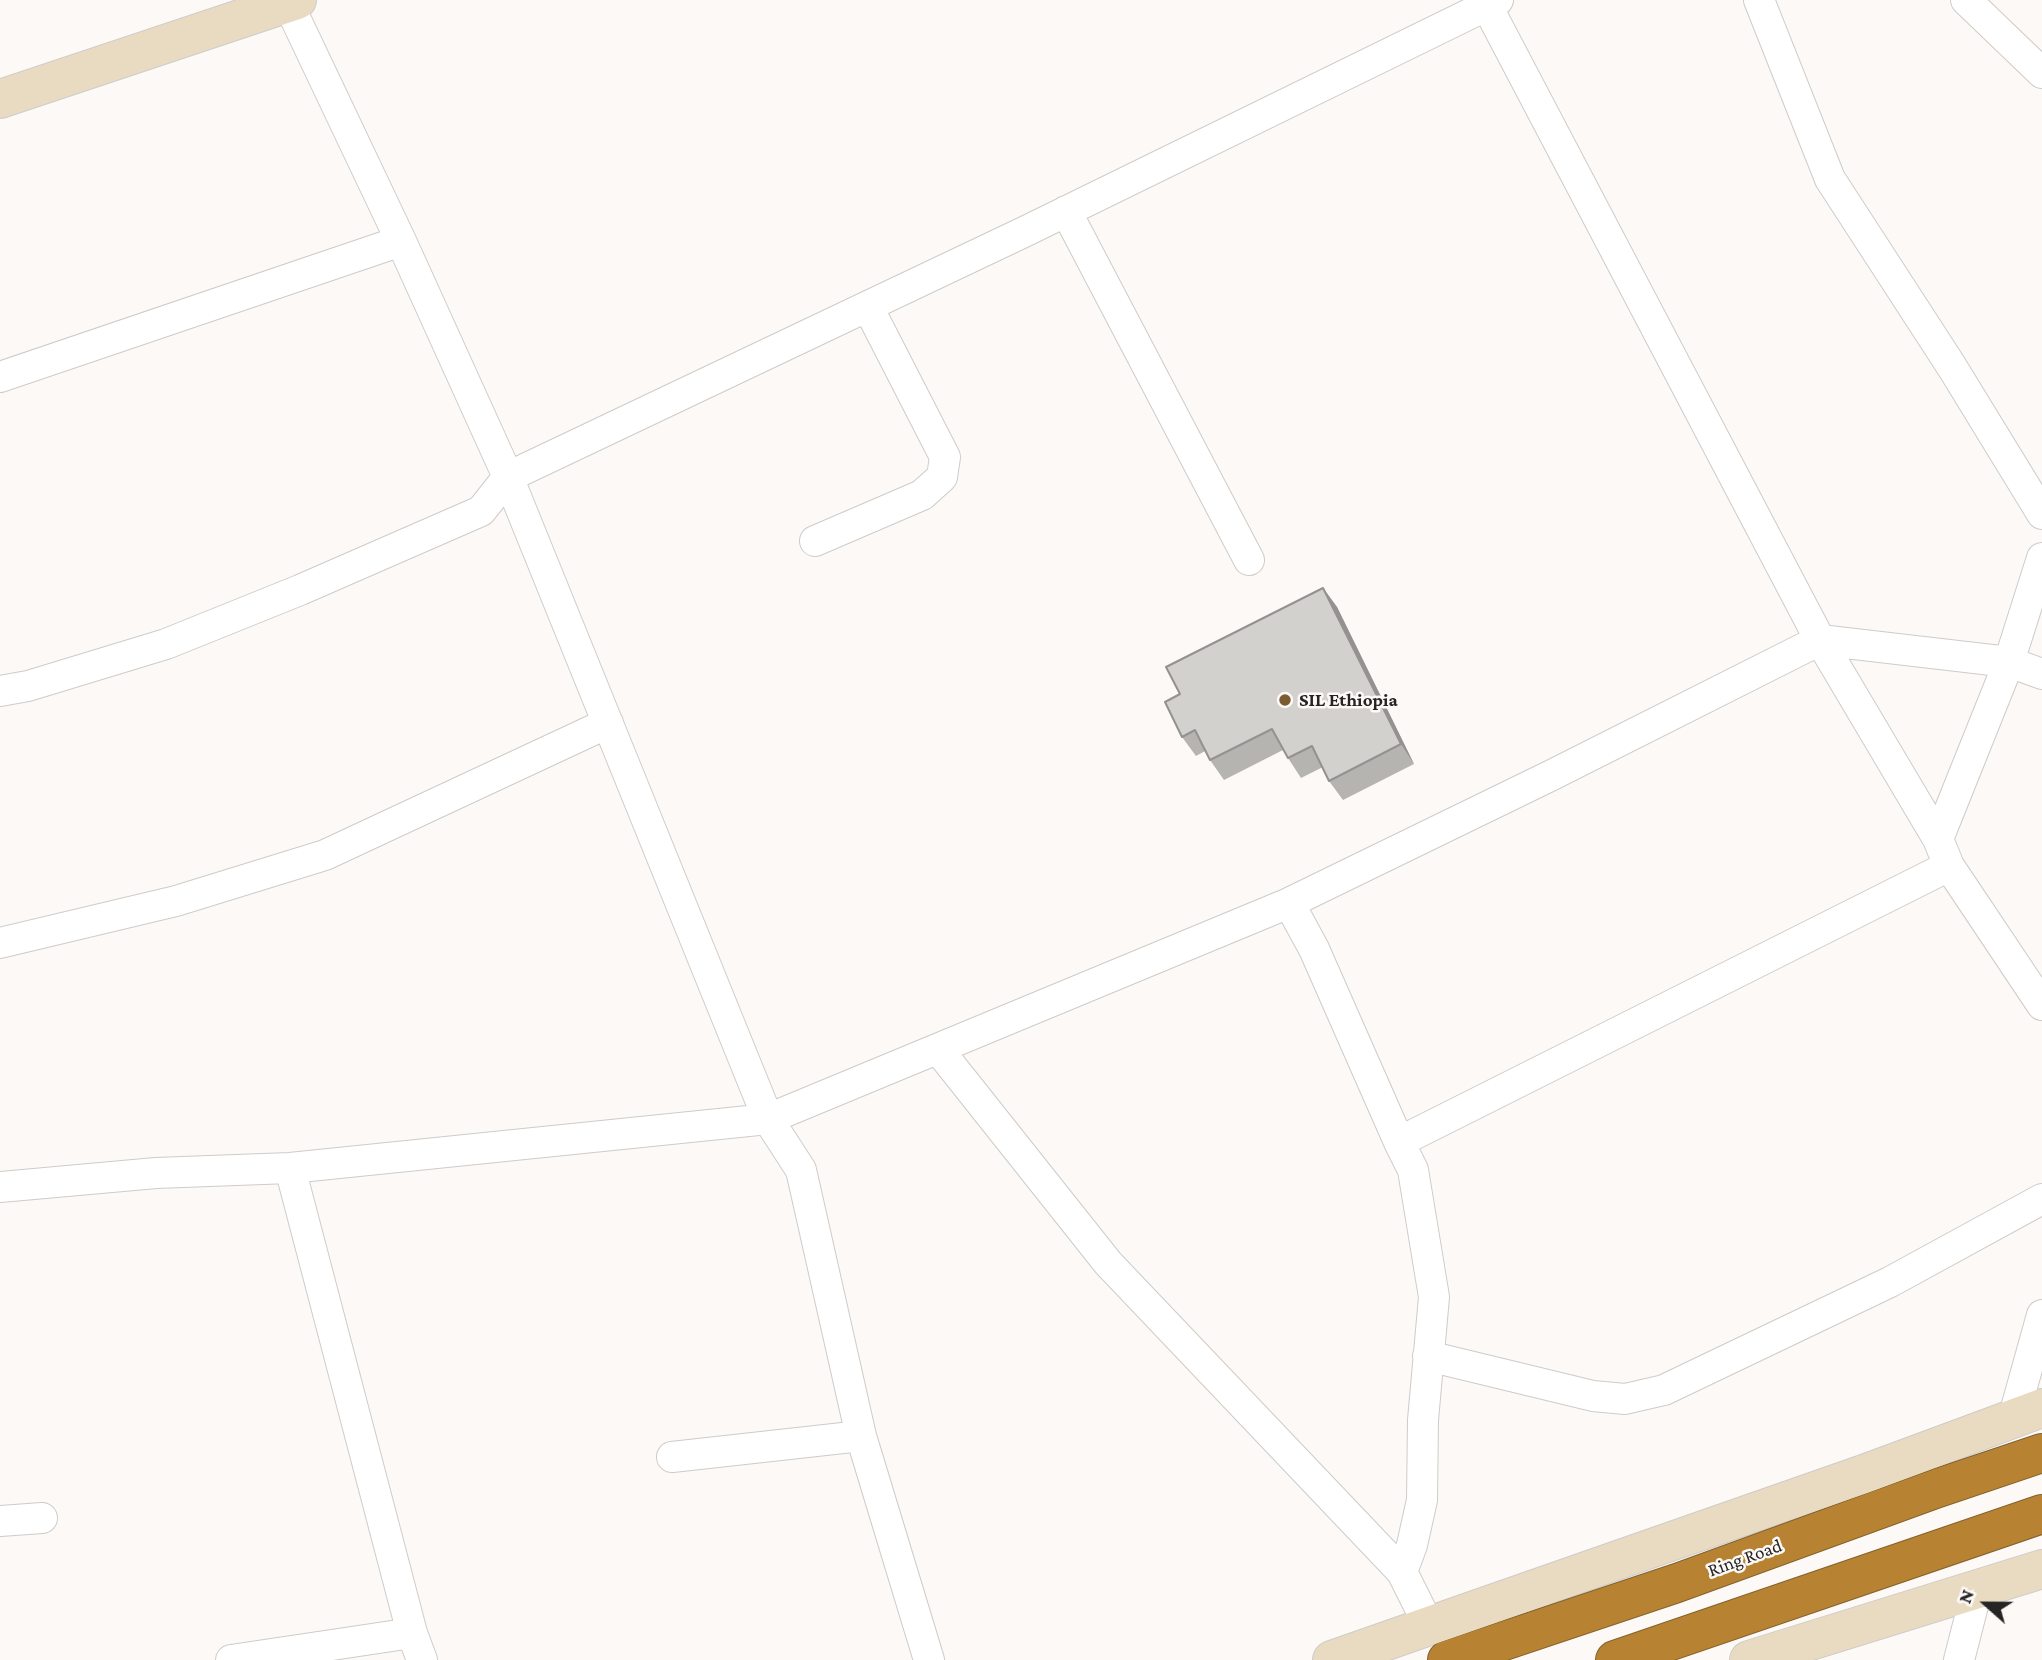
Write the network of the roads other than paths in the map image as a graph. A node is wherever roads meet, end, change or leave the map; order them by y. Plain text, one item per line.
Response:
1 (1759, 0) edge
2 (1966, 0) edge
3 (293, 2) edge
4 (1492, 3) edge
5 (2042, 74) edge
6 (0, 99) edge
7 (1066, 211) junction
8 (401, 241) junction
9 (867, 307) junction
10 (0, 377) edge
11 (508, 477) junction
12 (2042, 514) edge
13 (815, 541) dead end
14 (2042, 558) edge
15 (1249, 560) dead end
16 (1820, 640) junction
17 (2009, 662) junction
18 (2042, 674) edge
19 (0, 691) edge
20 (608, 723) junction
21 (1938, 839) junction
22 (1949, 866) junction
23 (1289, 903) junction
24 (0, 943) edge
25 (2042, 1005) edge
26 (938, 1049) junction
27 (768, 1119) junction
28 (1399, 1142) junction
29 (290, 1168) junction
30 (0, 1187) edge
31 (2042, 1199) edge
32 (2042, 1315) edge
33 (1429, 1356) junction
34 (2028, 1414) edge
35 (861, 1436) junction
36 (2042, 1453) edge
37 (672, 1457) dead end
38 (2042, 1514) edge
39 (42, 1518) dead end
40 (0, 1521) edge
41 (2042, 1569) edge
42 (1402, 1572) junction
43 (1977, 1590) junction
44 (1429, 1626) junction
45 (417, 1646) edge
46 (231, 1660) edge
47 (929, 1660) edge
48 (1332, 1660) edge
49 (1447, 1660) edge
50 (1615, 1660) edge
51 (1749, 1660) edge
52 (1959, 1660) edge

1 - 12 street
2 - 5 street
3 - 6 street
3 - 8 street
4 - 7 street
4 - 16 street
7 - 9 street
7 - 15 street
8 - 10 street
8 - 11 street
9 - 11 street
9 - 13 street
11 - 19 street
11 - 20 street
14 - 17 street
16 - 17 street
16 - 21 street
16 - 23 street
17 - 18 street
17 - 21 street
20 - 24 street
20 - 27 street
21 - 22 street
22 - 25 street
22 - 28 street
23 - 26 street
23 - 28 street
26 - 27 street
26 - 42 street
27 - 29 street
27 - 35 street
28 - 33 street
29 - 30 street
29 - 45 street
31 - 33 street
32 - 34 street
33 - 42 street
34 - 44 street
35 - 37 street
35 - 47 street
36 - 49 highway, Ring Road
38 - 50 highway
39 - 40 street
41 - 43 street
42 - 44 street
43 - 51 street
43 - 52 street
44 - 48 street
45 - 46 street

